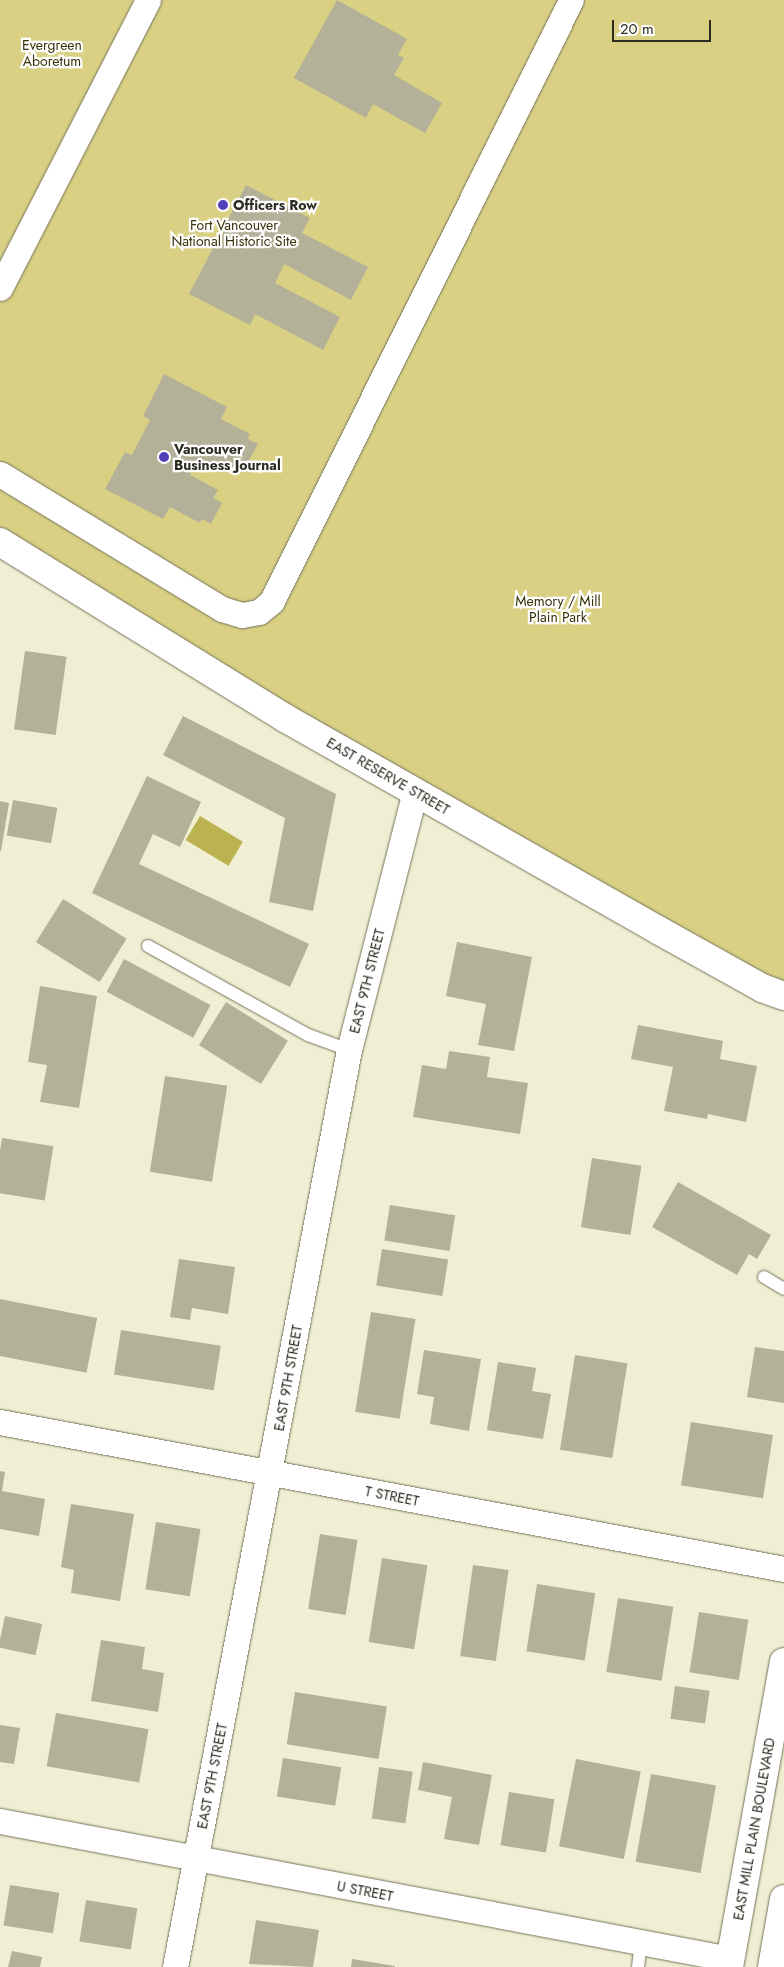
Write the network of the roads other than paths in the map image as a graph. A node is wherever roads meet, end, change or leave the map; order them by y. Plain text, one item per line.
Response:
1 (148, 0) edge
2 (571, 0) edge
3 (0, 288) edge
4 (0, 474) edge
5 (0, 542) edge
6 (415, 792) junction
7 (148, 946) dead end
8 (784, 996) edge
9 (349, 1050) junction
10 (764, 1277) dead end
11 (784, 1288) edge
12 (0, 1422) edge
13 (271, 1473) junction
14 (784, 1569) edge
15 (784, 1662) edge
16 (1, 1825) edge
17 (196, 1858) junction
18 (784, 1899) edge
19 (640, 1955) edge
20 (730, 1963) edge
21 (175, 1967) edge
22 (772, 1967) edge

1 - 3 street
2 - 4 street
5 - 6 street, EAST RESERVE STREET
6 - 8 street, EAST RESERVE STREET
6 - 9 street, EAST 9TH STREET
7 - 9 lane
9 - 13 street, EAST 9TH STREET
10 - 11 lane
12 - 13 street, T STREET
13 - 14 street, T STREET
13 - 17 street, EAST 9TH STREET
15 - 20 street, EAST MILL PLAIN BOULEVARD
16 - 17 street, U STREET
17 - 19 street, U STREET
17 - 21 street, EAST 9TH STREET
18 - 22 street
19 - 20 street, U STREET

